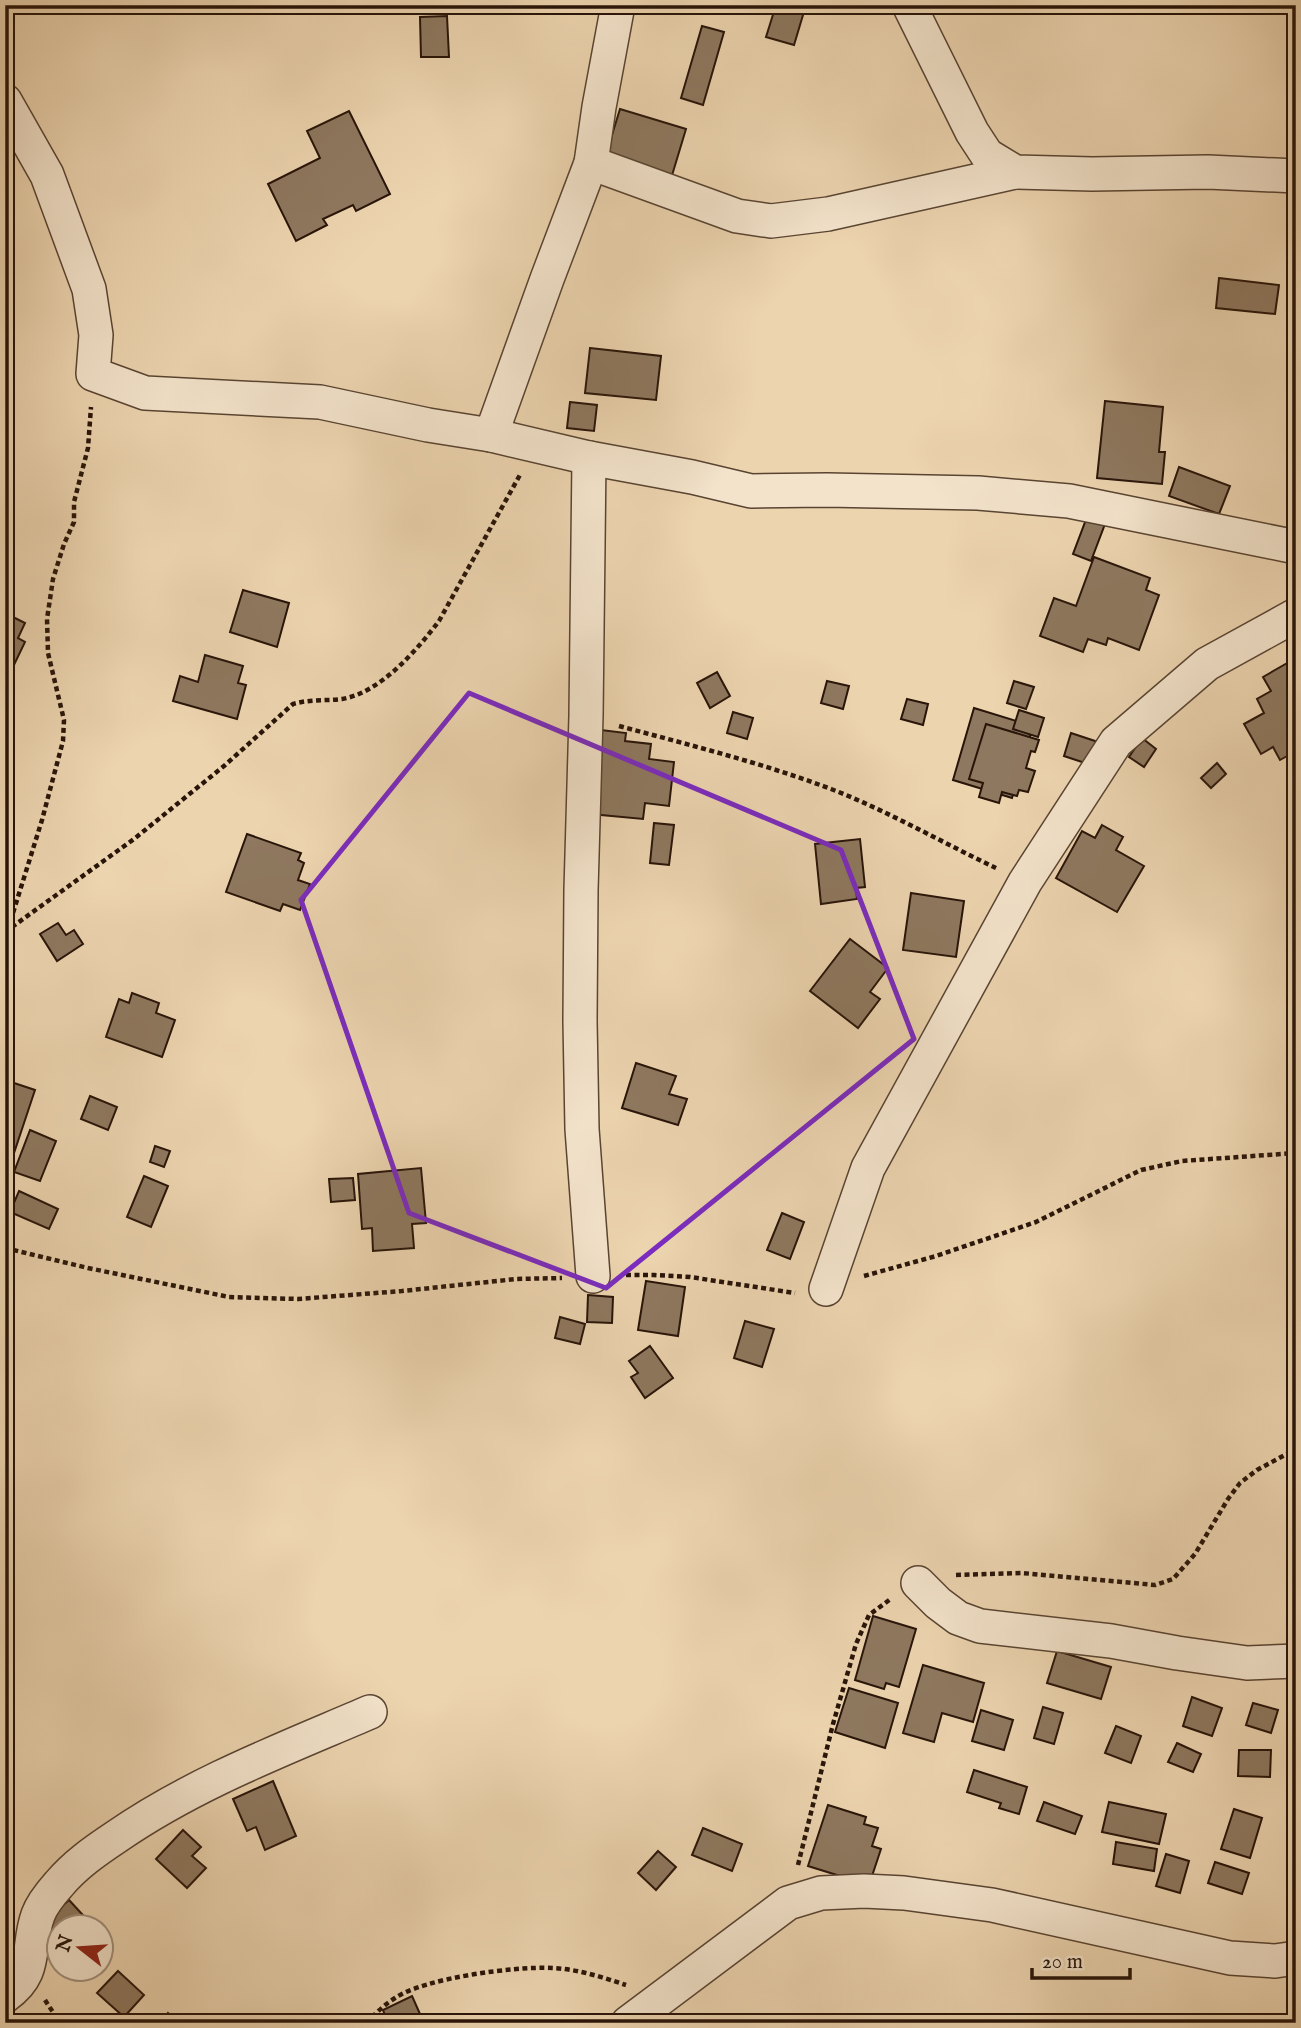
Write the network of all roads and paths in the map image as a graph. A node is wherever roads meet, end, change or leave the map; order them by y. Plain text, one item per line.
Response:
1 (618, 5) edge
2 (909, 5) edge
3 (5, 101) edge
4 (591, 163) junction
5 (1014, 172) junction
6 (1296, 176) edge
7 (93, 374) junction
8 (491, 435) junction
9 (536, 445) junction
10 (589, 458) junction
11 (1296, 547) edge
12 (1296, 615) edge
13 (586, 716) junction
14 (1025, 882) junction
15 (7, 931) edge
16 (1296, 1153) edge
17 (5, 1248) edge
18 (593, 1276) junction
19 (826, 1289) junction
20 (918, 1583) dead end
21 (1296, 1661) edge
22 (370, 1712) dead end
23 (1296, 1958) edge
24 (5, 1996) edge
25 (664, 1997) junction
26 (366, 2023) edge
27 (628, 2023) edge

1 - 4 street
2 - 5 street
3 - 7 street
4 - 5 street
4 - 8 street
5 - 6 street
7 - 8 street
7 - 15 path
8 - 9 street
9 - 10 street
9 - 15 path
10 - 11 street
10 - 13 street
12 - 14 street
13 - 14 path
13 - 18 street
14 - 19 street
16 - 19 path
17 - 18 path
18 - 19 path
20 - 21 street
22 - 24 street
23 - 25 street
25 - 26 path
25 - 27 street

